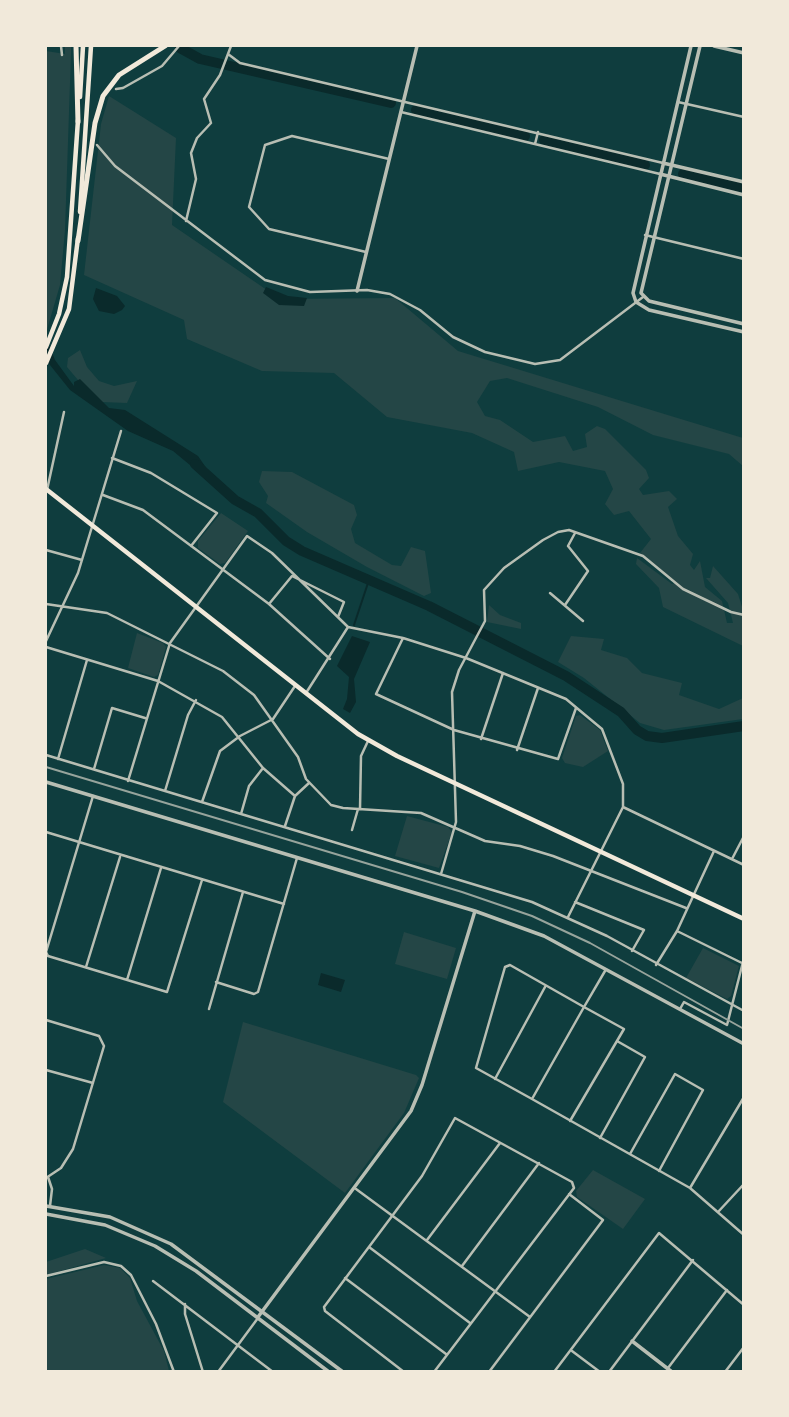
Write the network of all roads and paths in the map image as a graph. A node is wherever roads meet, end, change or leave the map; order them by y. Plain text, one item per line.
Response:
1 (61, 46) edge
2 (76, 46) edge
3 (83, 46) edge
4 (91, 46) edge
5 (165, 46) edge
6 (179, 46) edge
7 (231, 46) edge
8 (417, 46) edge
9 (691, 46) edge
10 (700, 46) edge
11 (714, 46) edge
12 (744, 53) edge
13 (228, 54) junction
14 (62, 55) dead end
15 (116, 89) dead end
16 (404, 101) junction
17 (678, 102) junction
18 (686, 104) junction
19 (401, 112) junction
20 (744, 117) edge
21 (78, 122) junction
22 (95, 123) junction
23 (538, 132) junction
24 (97, 145) joint
25 (535, 145) junction
26 (389, 159) junction
27 (663, 163) junction
28 (672, 165) junction
29 (660, 174) junction
30 (668, 177) junction
31 (744, 182) edge
32 (744, 195) edge
33 (186, 221) junction
34 (645, 235) junction
35 (654, 237) junction
36 (78, 241) junction
37 (366, 252) junction
38 (744, 259) edge
39 (357, 291) junction
40 (643, 296) junction
41 (636, 302) junction
42 (744, 324) edge
43 (744, 332) edge
44 (46, 347) edge
45 (46, 363) edge
46 (64, 412) dead end
47 (121, 431) dead end
48 (112, 458) junction
49 (46, 490) edge
50 (103, 495) junction
51 (92, 525) junction
52 (575, 533) junction
53 (191, 546) junction
54 (46, 550) edge
55 (82, 560) junction
56 (223, 569) junction
57 (292, 576) junction
58 (317, 589) junction
59 (550, 593) dead end
60 (314, 596) junction
61 (46, 604) edge
62 (269, 604) junction
63 (565, 606) junction
64 (61, 607) junction
65 (195, 608) junction
66 (744, 615) edge
67 (338, 617) junction
68 (583, 621) dead end
69 (348, 627) junction
70 (403, 638) junction
71 (46, 641) edge
72 (170, 643) junction
73 (46, 647) edge
74 (466, 658) junction
75 (330, 659) junction
76 (87, 660) junction
77 (503, 673) junction
78 (158, 681) junction
79 (295, 686) junction
80 (538, 688) junction
81 (305, 694) junction
82 (196, 700) junction
83 (576, 708) junction
84 (147, 718) junction
85 (273, 719) junction
86 (454, 730) junction
87 (240, 736) junction
88 (481, 739) junction
89 (368, 741) junction
90 (517, 750) junction
91 (46, 755) edge
92 (58, 759) junction
93 (262, 768) junction
94 (94, 769) junction
95 (128, 780) junction
96 (46, 782) edge
97 (310, 783) junction
98 (456, 783) junction
99 (165, 791) junction
100 (93, 796) junction
101 (295, 796) junction
102 (202, 802) junction
103 (623, 807) junction
104 (359, 809) junction
105 (241, 814) junction
106 (285, 826) junction
107 (455, 828) junction
108 (352, 830) dead end
109 (46, 832) edge
110 (744, 836) edge
111 (79, 842) junction
112 (714, 851) junction
113 (600, 852) junction
114 (121, 855) junction
115 (297, 858) junction
116 (732, 859) junction
117 (744, 864) edge
118 (161, 867) junction
119 (591, 871) junction
120 (441, 874) junction
121 (201, 880) junction
122 (243, 892) junction
123 (691, 895) junction
124 (575, 902) junction
125 (284, 904) junction
126 (686, 908) junction
127 (475, 911) junction
128 (568, 917) junction
129 (744, 919) edge
130 (677, 931) junction
131 (48, 940) edge
132 (632, 951) junction
133 (744, 958) edge
134 (743, 964) edge
135 (656, 965) junction
136 (86, 967) junction
137 (606, 969) junction
138 (127, 980) junction
139 (216, 982) junction
140 (546, 985) junction
141 (732, 1004) junction
142 (584, 1007) junction
143 (209, 1009) dead end
144 (679, 1010) junction
145 (744, 1011) edge
146 (46, 1020) edge
147 (617, 1041) junction
148 (744, 1044) edge
149 (46, 1070) edge
150 (495, 1079) junction
151 (93, 1083) junction
152 (744, 1097) edge
153 (532, 1099) junction
154 (737, 1108) junction
155 (744, 1112) edge
156 (570, 1121) junction
157 (600, 1138) junction
158 (500, 1143) junction
159 (630, 1154) junction
160 (539, 1163) junction
161 (659, 1171) junction
162 (47, 1177) edge
163 (744, 1184) edge
164 (690, 1188) junction
165 (356, 1189) junction
166 (569, 1194) junction
167 (48, 1206) edge
168 (718, 1212) junction
169 (46, 1214) edge
170 (393, 1215) junction
171 (744, 1235) edge
172 (427, 1240) junction
173 (369, 1247) junction
174 (693, 1259) junction
175 (462, 1266) junction
176 (46, 1276) edge
177 (345, 1278) junction
178 (153, 1281) dead end
179 (727, 1290) junction
180 (495, 1292) junction
181 (185, 1304) junction
182 (744, 1304) edge
183 (263, 1311) junction
184 (258, 1317) junction
185 (530, 1317) junction
186 (470, 1323) junction
187 (632, 1341) junction
188 (238, 1345) junction
189 (744, 1347) edge
190 (570, 1350) junction
191 (447, 1354) junction
192 (670, 1370) edge
193 (174, 1371) edge
194 (203, 1371) edge
195 (218, 1371) edge
196 (273, 1371) edge
197 (329, 1371) edge
198 (343, 1371) edge
199 (404, 1371) edge
200 (434, 1371) edge
201 (489, 1371) edge
202 (554, 1371) edge
203 (600, 1371) edge
204 (609, 1371) edge
205 (725, 1371) edge

1 - 14 street
2 - 21 highway
3 - 21 main road
4 - 36 main road
5 - 22 highway
6 - 15 street
7 - 13 street
8 - 16 street
9 - 17 street
10 - 18 street
11 - 12 street
13 - 16 street
13 - 33 street
16 - 19 street
16 - 23 street
17 - 18 street
17 - 27 street
18 - 20 street
18 - 28 street
19 - 25 street
19 - 26 street
21 - 44 main road
22 - 24 highway
22 - 36 highway
23 - 25 street
23 - 27 street
24 - 33 street
25 - 29 street
26 - 37 street
26 - 37 street
27 - 28 street
27 - 29 street
28 - 30 street
28 - 31 street
29 - 30 street
29 - 34 street
30 - 32 street
30 - 35 street
33 - 39 street
34 - 35 street
34 - 41 street
35 - 38 street
35 - 40 street
36 - 45 main road
37 - 39 street
39 - 41 street
40 - 41 street
40 - 42 street
41 - 43 street
46 - 49 street
47 - 48 street
48 - 50 street
48 - 53 street
49 - 51 main road
50 - 51 street
50 - 53 street
51 - 55 street
51 - 65 main road
52 - 63 street
52 - 66 street
52 - 74 street
53 - 56 street
54 - 55 street
55 - 64 street
56 - 57 street
56 - 62 street
56 - 65 street
57 - 58 street
57 - 60 street
57 - 62 street
58 - 60 street
58 - 67 street
59 - 63 street
60 - 67 street
61 - 64 street
62 - 75 street
63 - 68 street
64 - 71 street
64 - 72 street
65 - 72 street
65 - 79 main road
67 - 69 street
69 - 70 street
69 - 75 street
70 - 74 street
70 - 86 street
72 - 78 street
72 - 85 street
73 - 76 street
74 - 77 street
74 - 86 street
75 - 81 street
76 - 78 street
76 - 92 street
77 - 80 street
77 - 88 street
78 - 82 street
78 - 84 street
79 - 81 main road
79 - 85 street
80 - 83 street
80 - 90 street
81 - 89 main road
82 - 87 street
82 - 99 street
83 - 90 street
83 - 103 street
84 - 94 street
84 - 95 street
85 - 87 street
85 - 97 street
86 - 88 street
86 - 98 street
87 - 93 street
87 - 102 street
88 - 90 street
89 - 98 main road
89 - 104 street
91 - 92 street
92 - 94 street
93 - 101 street
93 - 105 street
94 - 95 street
95 - 99 street
96 - 100 street
97 - 101 street
97 - 104 street
98 - 107 street
98 - 113 main road
99 - 102 street
100 - 111 street
100 - 115 street
101 - 106 street
102 - 105 street
103 - 112 street
103 - 113 street
104 - 107 street
104 - 108 street
105 - 106 street
106 - 120 street
107 - 119 street
107 - 120 street
109 - 111 street
110 - 116 street
111 - 114 street
111 - 131 street
112 - 116 street
112 - 123 street
113 - 119 street
113 - 123 main road
114 - 118 street
114 - 136 street
115 - 125 street
115 - 127 street
116 - 117 street
118 - 121 street
118 - 138 street
119 - 124 street
119 - 126 street
120 - 128 street
121 - 122 street
121 - 138 street
122 - 125 street
122 - 139 street
123 - 126 street
123 - 129 main road
124 - 128 street
124 - 132 street
125 - 139 street
126 - 130 street
127 - 137 street
127 - 165 street
128 - 132 street
130 - 134 street
130 - 135 street
131 - 136 street
132 - 135 street
133 - 134 street
134 - 141 street
135 - 141 street
136 - 138 street
137 - 142 street
137 - 144 street
139 - 143 street
140 - 142 street
140 - 150 street
140 - 150 street
141 - 144 street
141 - 145 street
142 - 147 street
142 - 153 street
144 - 148 street
146 - 151 street
147 - 156 street
147 - 157 street
149 - 151 street
150 - 153 street
151 - 162 street
152 - 154 street
153 - 156 street
154 - 155 street
154 - 164 street
156 - 157 street
157 - 159 street
158 - 160 street
158 - 170 street
158 - 172 street
159 - 161 street
159 - 161 street
160 - 166 street
160 - 175 street
161 - 164 street
162 - 167 street
163 - 168 street
164 - 168 street
165 - 170 street
165 - 183 street
166 - 180 street
166 - 185 street
167 - 183 street
168 - 171 street
169 - 184 street
170 - 172 street
170 - 173 street
172 - 175 street
173 - 177 street
173 - 186 street
174 - 179 street
174 - 187 street
174 - 190 street
175 - 180 street
176 - 193 street
177 - 191 street
177 - 199 street
178 - 181 street
179 - 182 street
179 - 192 street
180 - 185 street
180 - 186 street
181 - 188 street
181 - 194 street
183 - 184 street
183 - 198 street
184 - 188 street
184 - 197 street
185 - 201 street
186 - 191 street
187 - 192 street
187 - 204 street
188 - 195 street
188 - 196 street
189 - 205 street
190 - 202 street
190 - 203 street
191 - 200 street

